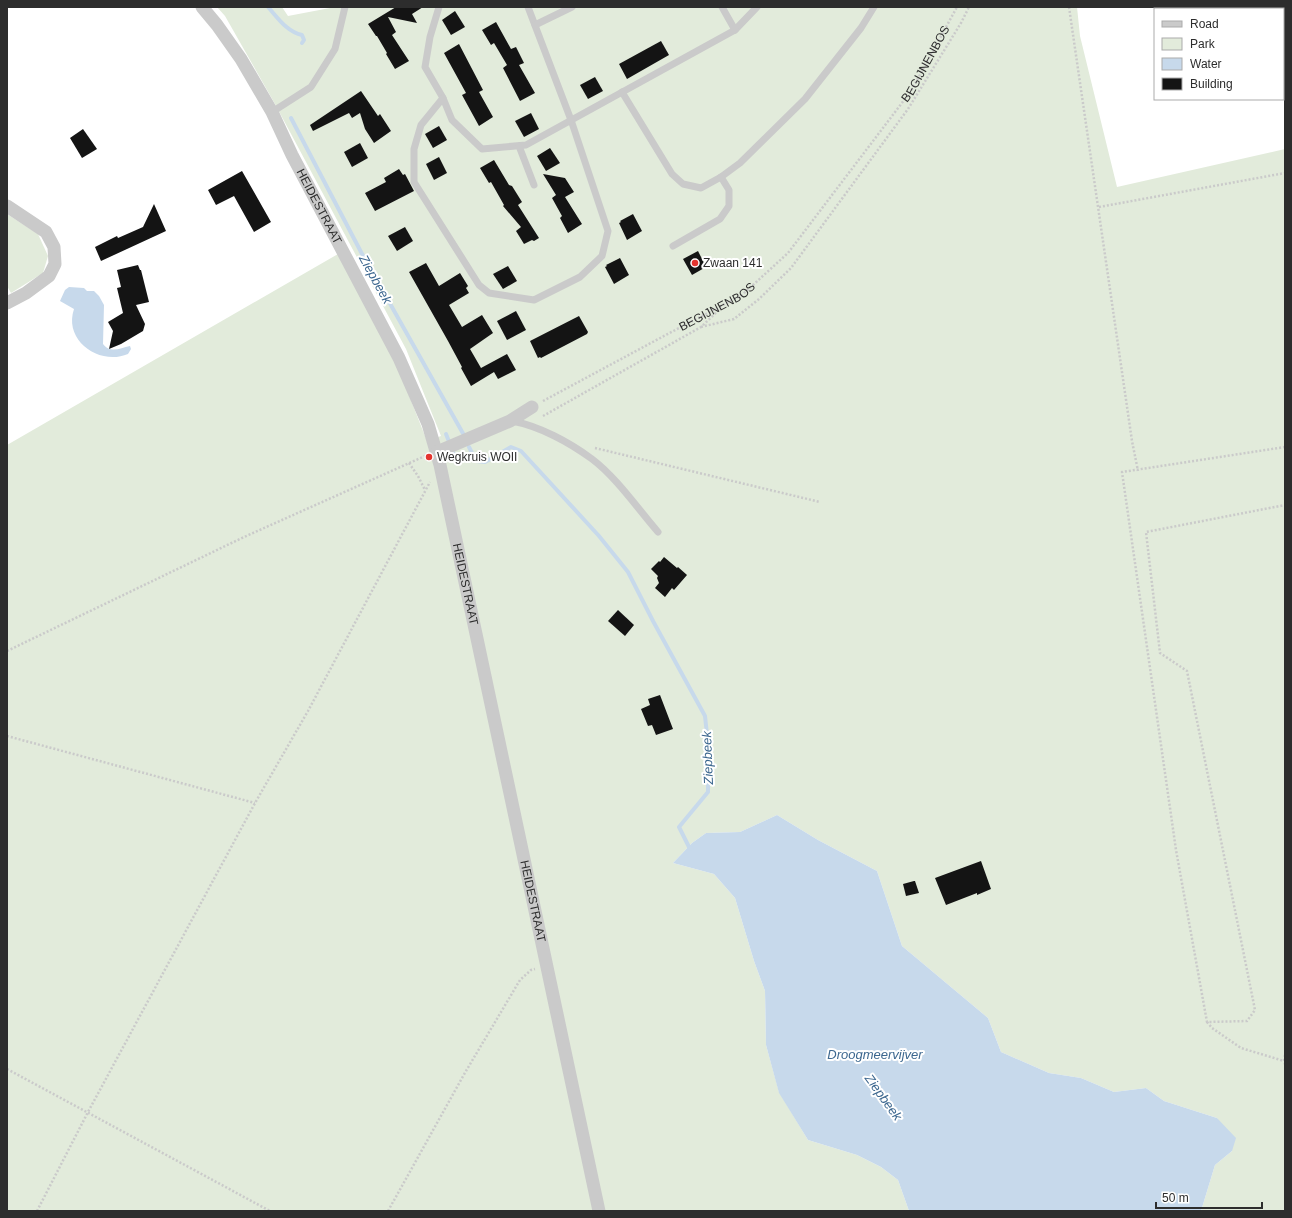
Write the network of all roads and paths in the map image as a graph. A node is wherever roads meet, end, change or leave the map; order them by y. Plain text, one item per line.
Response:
1 (202, 7) edge
2 (345, 7) edge
3 (439, 7) edge
4 (528, 7) edge
5 (572, 7) edge
6 (722, 7) edge
7 (757, 7) edge
8 (874, 7) edge
9 (957, 7) edge
10 (969, 7) edge
11 (1069, 7) edge
12 (535, 25) junction
13 (735, 30) junction
14 (622, 92) junction
15 (442, 98) junction
16 (272, 112) junction
17 (571, 120) junction
18 (518, 146) junction
19 (1285, 173) edge
20 (721, 177) junction
21 (534, 185) dead end
22 (7, 206) edge
23 (1099, 207) junction
24 (673, 246) dead end
25 (7, 303) edge
26 (724, 305) junction
27 (701, 327) junction
28 (521, 414) junction
29 (590, 446) dead end
30 (1285, 447) edge
31 (437, 452) junction
32 (409, 463) junction
33 (1138, 471) junction
34 (431, 479) dead end
35 (425, 491) junction
36 (820, 502) dead end
37 (1285, 505) edge
38 (658, 532) dead end
39 (7, 651) edge
40 (7, 736) edge
41 (255, 803) junction
42 (547, 966) junction
43 (1207, 1022) junction
44 (1285, 1055) edge
45 (1284, 1063) edge
46 (7, 1069) edge
47 (88, 1112) junction
48 (37, 1211) edge
49 (270, 1211) edge
50 (388, 1211) edge
51 (599, 1211) edge

1 - 16 street, HEIDESTRAAT
2 - 16 lane
3 - 15 lane
4 - 12 lane
5 - 12 lane
6 - 13 lane
7 - 13 lane
8 - 20 lane
9 - 26 path, BEGIJNENBOS
10 - 27 path
11 - 23 path
12 - 17 lane
13 - 14 lane
14 - 17 lane
14 - 20 lane
15 - 17 lane
15 - 18 lane
16 - 31 street, HEIDESTRAAT
17 - 18 lane
18 - 21 lane
19 - 23 path
20 - 24 lane
22 - 25 street
23 - 33 path
26 - 27 path
26 - 28 path, BEGIJNENBOS
27 - 28 path
28 - 31 street
28 - 38 lane
29 - 36 path
30 - 33 path
31 - 32 path
31 - 42 street, HEIDESTRAAT
32 - 35 path
32 - 39 path
33 - 43 path
34 - 35 path
35 - 41 path
37 - 43 path
40 - 41 path
41 - 47 path
42 - 50 path
42 - 51 street, HEIDESTRAAT
43 - 45 path
44 - 45 path
46 - 47 path
47 - 48 path
47 - 49 path

